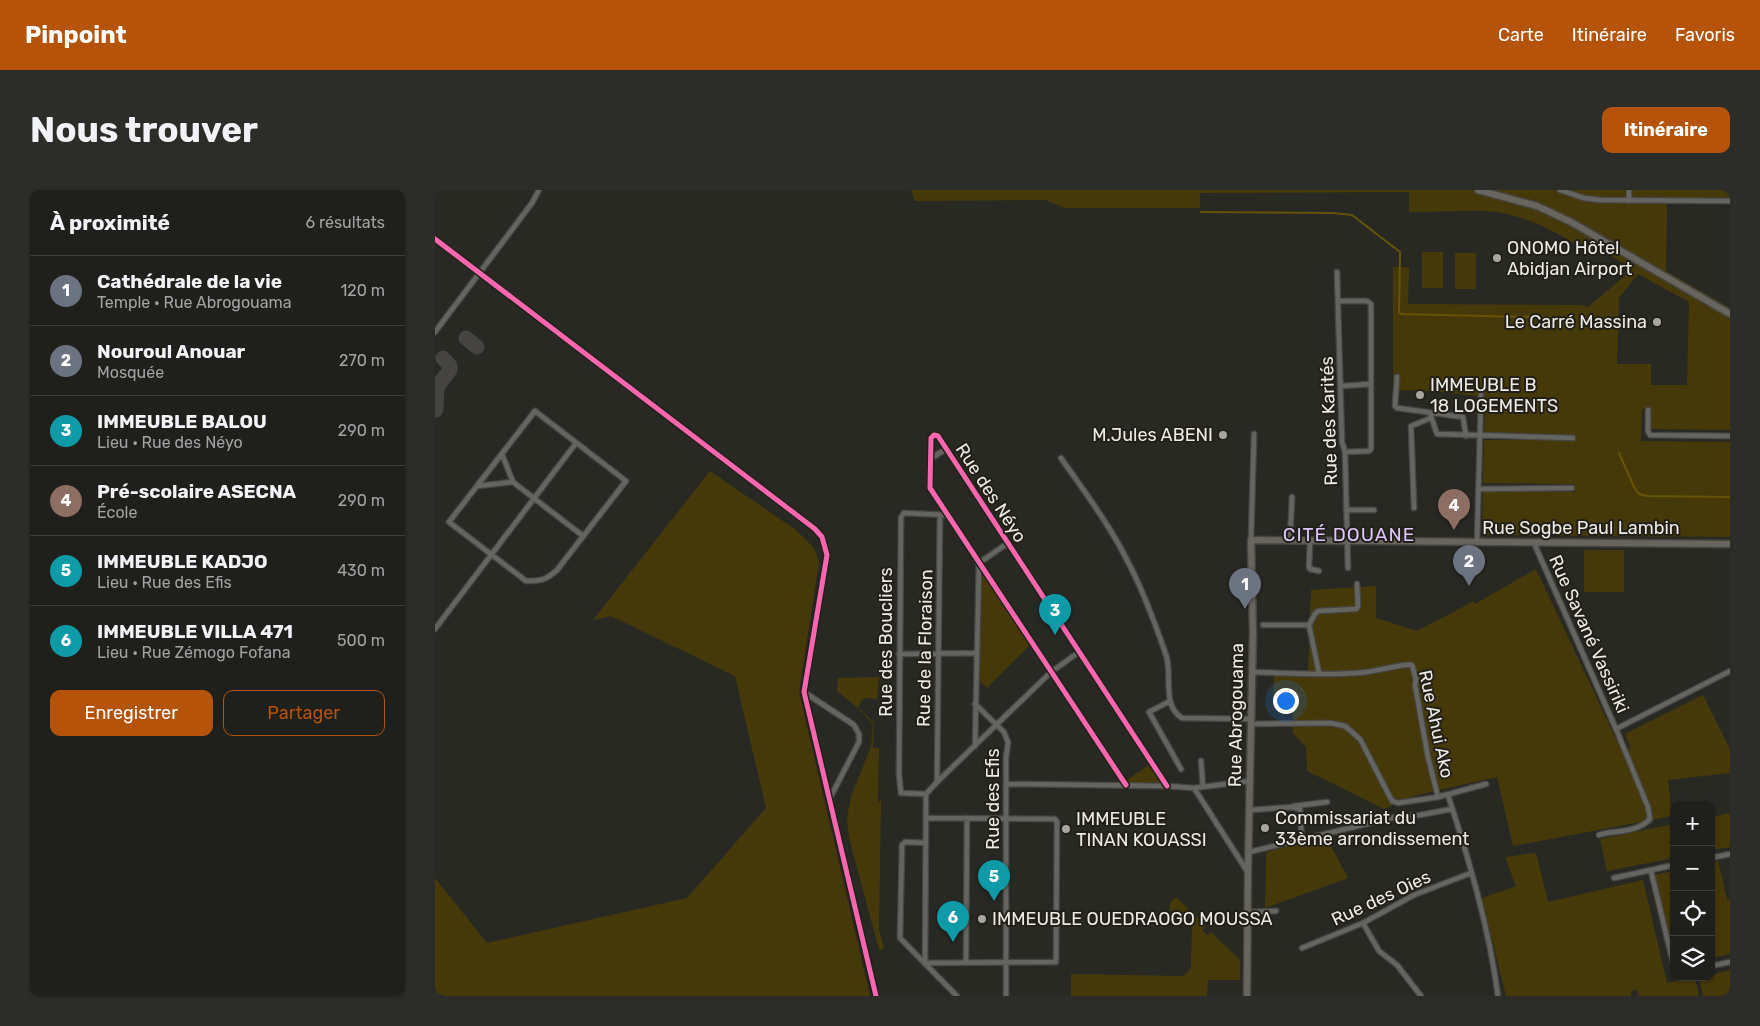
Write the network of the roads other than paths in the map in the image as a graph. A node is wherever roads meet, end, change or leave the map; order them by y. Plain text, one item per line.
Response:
1 (539, 190) edge
2 (1479, 190) edge
3 (1560, 190) edge
4 (1629, 190) edge
5 (1572, 192) edge
6 (1629, 200) junction
7 (1730, 201) edge
8 (435, 239) edge
9 (479, 272) junction
10 (1337, 272) dead end
11 (1339, 301) junction
12 (1730, 314) edge
13 (435, 332) edge
14 (1397, 377) dead end
15 (1371, 384) junction
16 (1341, 386) junction
17 (1481, 394) dead end
18 (1647, 410) dead end
19 (1430, 416) junction
20 (1254, 434) dead end
21 (1466, 436) junction
22 (1480, 436) junction
23 (1730, 436) edge
24 (1573, 438) dead end
25 (576, 443) junction
26 (946, 449) junction
27 (1345, 452) junction
28 (502, 454) junction
29 (1061, 458) dead end
30 (930, 459) junction
31 (513, 482) junction
32 (477, 486) junction
33 (1572, 488) dead end
34 (1479, 489) junction
35 (1292, 497) dead end
36 (534, 498) junction
37 (1414, 508) dead end
38 (1346, 510) junction
39 (1374, 510) dead end
40 (940, 515) junction
41 (948, 515) junction
42 (583, 536) junction
43 (1251, 540) junction
44 (1290, 541) junction
45 (1310, 541) junction
46 (1348, 542) junction
47 (1477, 542) junction
48 (1534, 543) junction
49 (1008, 544) junction
50 (1730, 544) edge
51 (492, 554) junction
52 (979, 563) junction
53 (1348, 568) dead end
54 (1319, 571) dead end
55 (1357, 584) dead end
56 (1309, 625) junction
57 (1263, 626) dead end
58 (435, 629) edge
59 (1079, 652) junction
60 (977, 653) junction
61 (899, 654) junction
62 (938, 654) junction
63 (1730, 671) edge
64 (1051, 672) junction
65 (1253, 672) junction
66 (1319, 673) junction
67 (804, 692) junction
68 (1170, 701) junction
69 (975, 704) junction
70 (1251, 721) junction
71 (996, 724) junction
72 (1616, 728) junction
73 (975, 746) junction
74 (1201, 761) dead end
75 (1181, 769) dead end
76 (1250, 781) junction
77 (937, 782) junction
78 (1007, 784) junction
79 (1486, 784) dead end
80 (1126, 786) junction
81 (1167, 786) junction
82 (1203, 787) junction
83 (1193, 788) junction
84 (926, 794) junction
85 (1448, 795) junction
86 (1438, 797) junction
87 (830, 798) junction
88 (1327, 802) dead end
89 (1292, 807) junction
90 (1453, 809) junction
91 (1250, 810) junction
92 (926, 818) junction
93 (967, 818) junction
94 (1006, 819) junction
95 (1599, 835) dead end
96 (1302, 840) junction
97 (926, 843) junction
98 (1249, 852) junction
99 (1730, 854) edge
100 (1715, 857) edge
101 (1670, 866) edge
102 (1651, 871) junction
103 (1248, 872) junction
104 (1471, 873) junction
105 (1614, 878) dead end
106 (1276, 911) dead end
107 (1248, 912) junction
108 (1363, 923) junction
109 (1302, 948) dead end
110 (1670, 950) edge
111 (1730, 962) edge
112 (925, 963) junction
113 (966, 963) junction
114 (1006, 963) junction
115 (1715, 965) edge
116 (876, 996) edge
117 (957, 996) edge
118 (1006, 996) edge
119 (1247, 996) edge
120 (1421, 996) edge
121 (1497, 996) edge

1 - 9 street
2 - 12 street
3 - 5 street
4 - 6 street
5 - 6 street
6 - 7 street
8 - 9 street
9 - 13 street
9 - 67 street
10 - 11 street, Rue des Karités
11 - 15 street
11 - 16 street, Rue des Karités
14 - 19 street
15 - 16 street
15 - 27 street
16 - 27 street, Rue des Karités
17 - 22 street
18 - 23 street
19 - 21 street
19 - 21 street
19 - 37 street
20 - 43 street, Rue Abrogouama
21 - 22 street
22 - 24 street
22 - 34 street
25 - 28 street
25 - 36 street
25 - 42 street
26 - 30 street
26 - 30 street, Rue des Néyo
26 - 49 street, Rue des Néyo
27 - 38 street, Rue des Karités
28 - 31 street
28 - 32 street
29 - 68 street
30 - 41 street, Rue des Néyo
31 - 32 street
31 - 36 street
32 - 51 street
33 - 34 street
34 - 47 street
35 - 44 street
36 - 42 street
36 - 51 street
38 - 39 street
38 - 46 street, Rue des Karités
40 - 41 street, Rue des Boucliers
40 - 61 street, Rue des Boucliers
40 - 62 street, Rue de la Floraison
41 - 52 street, Rue des Néyo
42 - 51 street
43 - 44 street, Rue Sogbe Paul Lambin
43 - 65 street, Rue Abrogouama
44 - 45 street, Rue Sogbe Paul Lambin
45 - 46 street, Rue Sogbe Paul Lambin
45 - 54 street
46 - 47 street, Rue Sogbe Paul Lambin
46 - 53 street, Rue des Karités
47 - 48 street, Rue Sogbe Paul Lambin
48 - 50 street, Rue Sogbe Paul Lambin
48 - 72 street, Rue Savané Vassiriki
49 - 52 street
49 - 59 street, Rue des Néyo
51 - 58 street
52 - 60 street
52 - 64 street, Rue des Néyo
55 - 56 street
56 - 57 street
56 - 66 street
59 - 64 street
59 - 81 street, Rue des Néyo
60 - 62 street
60 - 69 street
61 - 62 street
61 - 84 street, Rue des Boucliers
62 - 77 street, Rue de la Floraison
63 - 72 street, Rue Savané Vassiriki
64 - 71 street
64 - 80 street, Rue des Néyo
65 - 66 street, Rue Ahui Ako
65 - 70 street, Rue Abrogouama
66 - 86 street, Rue Ahui Ako
67 - 87 street
67 - 87 street
68 - 70 street
68 - 75 street
69 - 71 street, Rue des Efis
69 - 73 street
70 - 76 street, Rue Abrogouama
70 - 86 street
71 - 73 street
71 - 78 street, Rue des Efis
72 - 95 street
73 - 77 street
74 - 82 street
76 - 82 street
76 - 91 street, Rue Abrogouama
77 - 84 street
78 - 80 street
78 - 94 street, Rue des Efis
79 - 85 street
80 - 81 street
81 - 83 street
82 - 83 street
83 - 103 street
84 - 92 street
85 - 86 street
85 - 90 street
87 - 116 street
88 - 89 street
89 - 91 street
89 - 96 street
90 - 96 street
90 - 104 street
91 - 98 street, Rue Abrogouama
92 - 93 street
92 - 97 street
93 - 94 street
93 - 113 street
94 - 114 street, Rue des Efis
94 - 114 street
96 - 98 street
97 - 112 street
97 - 112 street
98 - 103 street, Rue Abrogouama
99 - 100 street
101 - 102 street
102 - 105 street
102 - 110 street
103 - 107 street, Rue Abrogouama
104 - 108 street, Rue des Oies
104 - 121 street
106 - 107 street
107 - 119 street, Rue Abrogouama
108 - 109 street, Rue des Oies
108 - 120 street
111 - 115 street
112 - 113 street
112 - 117 street
113 - 114 street
114 - 118 street, Rue des Efis

